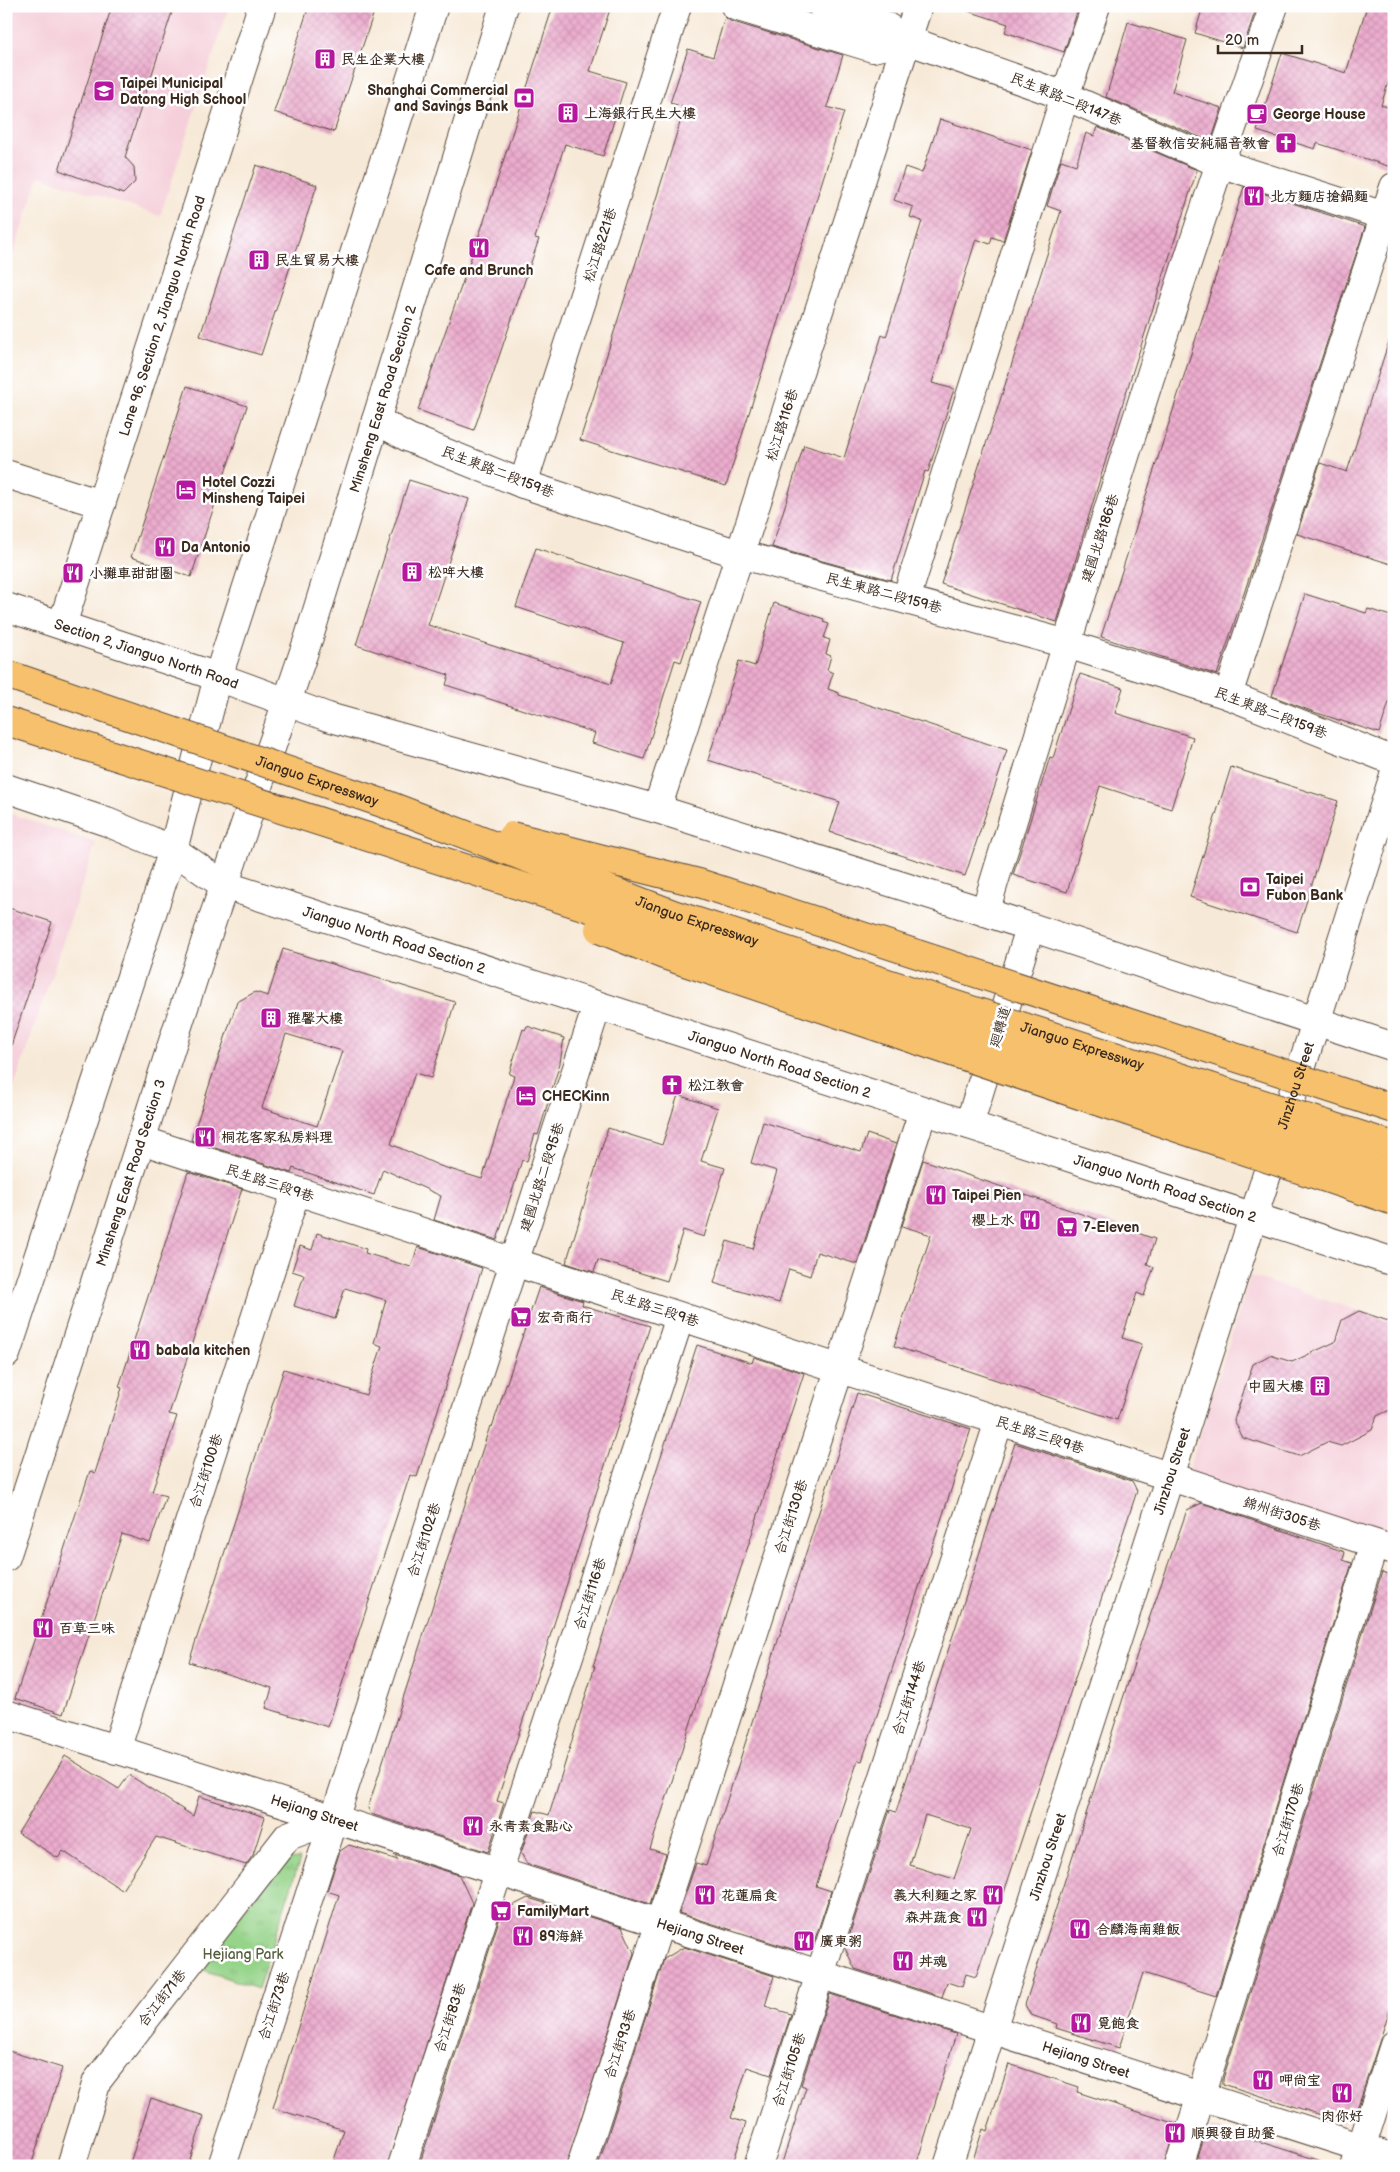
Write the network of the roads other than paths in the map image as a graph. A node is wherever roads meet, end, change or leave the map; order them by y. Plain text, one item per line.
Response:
1 (262, 6) edge
2 (434, 6) edge
3 (504, 6) edge
4 (677, 6) edge
5 (735, 6) edge
6 (822, 6) edge
7 (918, 6) edge
8 (1096, 6) edge
9 (1274, 6) edge
10 (907, 40) junction
11 (1065, 96) junction
12 (1219, 163) junction
13 (1394, 187) edge
14 (1389, 218) edge
15 (376, 420) junction
16 (6, 474) edge
17 (522, 484) junction
18 (101, 504) junction
19 (739, 554) junction
20 (906, 599) junction
21 (6, 607) edge
22 (62, 625) junction
23 (1067, 644) junction
24 (6, 674) edge
25 (218, 677) junction
26 (1228, 695) junction
27 (286, 701) junction
28 (6, 721) edge
29 (1394, 761) edge
30 (1394, 775) edge
31 (6, 788) edge
32 (256, 790) joint
33 (388, 805) junction
34 (657, 809) junction
35 (379, 840) junction
36 (173, 850) junction
37 (224, 885) junction
38 (985, 912) junction
39 (1030, 928) junction
40 (597, 1006) junction
41 (1316, 1022) junction
42 (1394, 1047) edge
43 (1394, 1109) edge
44 (923, 1111) junction
45 (969, 1125) junction
46 (141, 1140) junction
47 (1394, 1146) edge
48 (1394, 1175) edge
49 (296, 1191) junction
50 (1394, 1201) edge
51 (1254, 1216) junction
52 (514, 1262) junction
53 (1394, 1262) edge
54 (680, 1317) junction
55 (6, 1354) edge
56 (839, 1369) junction
57 (999, 1421) junction
58 (1170, 1477) junction
59 (1384, 1547) edge
60 (6, 1557) edge
61 (6, 1714) edge
62 (116, 1750) junction
63 (334, 1819) junction
64 (499, 1871) junction
65 (659, 1922) junction
66 (820, 1974) junction
67 (992, 2029) junction
68 (1394, 2045) edge
69 (1202, 2096) junction
70 (1359, 2157) edge
71 (1394, 2158) edge
72 (70, 2166) edge
73 (222, 2166) edge
74 (402, 2166) edge
75 (581, 2166) edge
76 (758, 2166) edge
77 (948, 2166) edge
78 (1179, 2166) edge

1 - 18 street, Lane 96, Section 2, Jianguo North Road
2 - 25 street
3 - 15 street, Minsheng East Road Section 2
4 - 17 street, 松江路221巷
5 - 10 street
6 - 10 street, 民生東路二段147巷
7 - 10 street, 松江路116巷
8 - 11 street
9 - 12 street, 建國北路186巷
10 - 11 street, 民生東路二段147巷
10 - 19 street, 松江路116巷
11 - 12 street, 民生東路二段147巷
11 - 20 street
12 - 14 street, 民生東路二段147巷
12 - 23 street, 建國北路186巷
13 - 14 street
14 - 26 street
15 - 17 street, 民生東路二段159巷
15 - 27 street, Minsheng East Road Section 2
16 - 18 street
17 - 19 street, 民生東路二段159巷
18 - 22 street, Lane 96, Section 2, Jianguo North Road
19 - 20 street, 民生東路二段159巷
19 - 34 street, 松江路116巷
20 - 23 street, 民生東路二段159巷
21 - 22 street, Section 2, Jianguo North Road
22 - 25 street, Section 2, Jianguo North Road
23 - 26 street, 民生東路二段159巷
23 - 38 street, 建國北路186巷
24 - 33 highway, Jianguo Expressway, bridge
25 - 27 street, Section 2, Jianguo North Road
25 - 36 street
26 - 29 street, 民生東路二段159巷
27 - 32 street, Minsheng East Road Section 2
27 - 34 street
28 - 35 highway, Jianguo Expressway, bridge
30 - 41 street, Jinzhou Street
31 - 36 street
32 - 37 street, Minsheng East Road Section 3
33 - 43 highway, bridge
33 - 47 highway, Jianguo Expressway, bridge
34 - 38 street
35 - 48 highway, Jianguo Expressway, bridge
35 - 50 highway, bridge
36 - 37 street, Jianguo North Road Section 2
36 - 55 street
37 - 40 street, Jianguo North Road Section 2
37 - 46 street, Minsheng East Road Section 3
38 - 39 street
39 - 41 street
39 - 45 street, 廻轉道
40 - 44 street, Jianguo North Road Section 2
40 - 52 street, 建國北路二段95巷
41 - 42 street
41 - 51 street, Jinzhou Street
44 - 45 street, Jianguo North Road Section 2
44 - 56 street, 合江街130巷
45 - 51 street, Jianguo North Road Section 2
46 - 49 street, 民生路三段9巷
46 - 60 street, Minsheng East Road Section 3
49 - 52 street, 民生路三段9巷
49 - 62 street, 合江街100巷
51 - 53 street, Jianguo North Road Section 2
51 - 58 street, Jinzhou Street
52 - 54 street, 民生路三段9巷
52 - 63 street, 合江街102巷
54 - 56 street, 民生路三段9巷
54 - 64 street, 合江街116巷
56 - 57 street, 民生路三段9巷
56 - 65 street, 合江街130巷
57 - 58 street, 民生路三段9巷
57 - 66 street, 合江街144巷
58 - 59 street, 錦州街305巷
58 - 67 street, Jinzhou Street
59 - 69 street, 合江街170巷
61 - 62 street, Hejiang Street
62 - 63 street, Hejiang Street
63 - 64 street, Hejiang Street
63 - 72 street, 合江街71巷
63 - 73 street, 合江街73巷
64 - 65 street, Hejiang Street
64 - 74 street, 合江街83巷
65 - 66 street, Hejiang Street
65 - 75 street, 合江街93巷
66 - 67 street, Hejiang Street
66 - 76 street, 合江街105巷
67 - 69 street, Hejiang Street
67 - 77 street, Jinzhou Street
68 - 70 street
69 - 70 street, Hejiang Street
69 - 78 street, 合江街170巷
70 - 71 street, Hejiang Street

